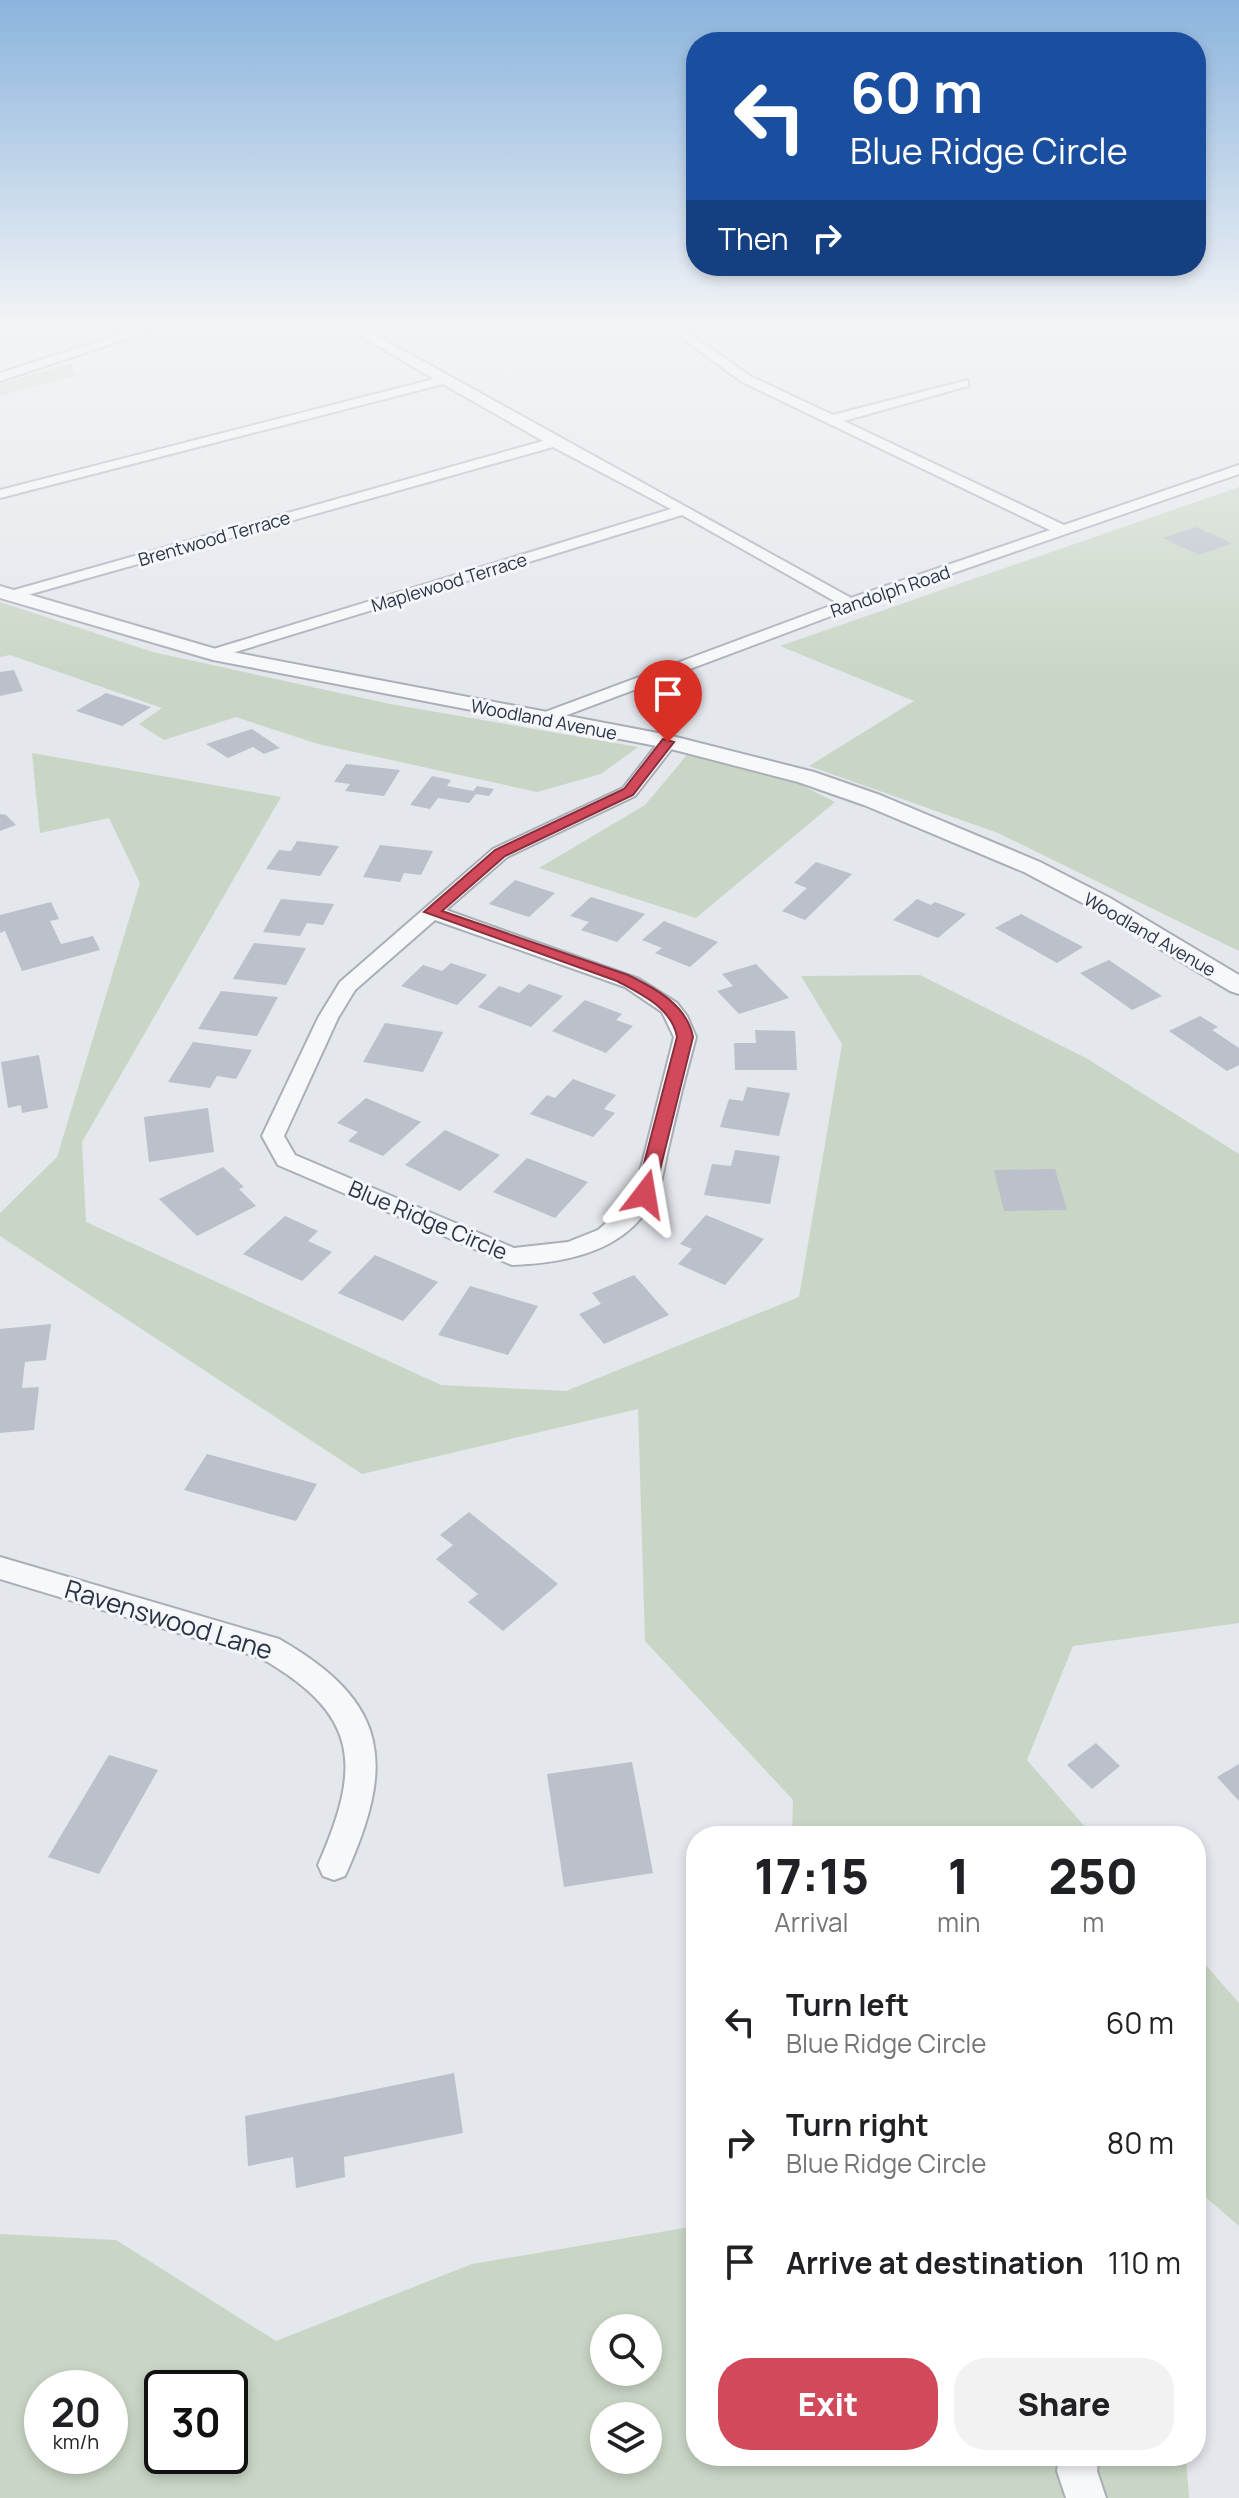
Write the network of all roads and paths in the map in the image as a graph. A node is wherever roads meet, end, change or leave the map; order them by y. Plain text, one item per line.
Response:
1 (197, 444) edge
2 (548, 444) edge
3 (557, 444) edge
4 (885, 444) edge
5 (1239, 469) edge
6 (0, 494) edge
7 (684, 510) junction
8 (1065, 531) junction
9 (6, 593) edge
10 (850, 604) junction
11 (213, 654) junction
12 (543, 719) junction
13 (668, 742) junction
14 (432, 912) junction
15 (1239, 986) edge
16 (0, 1568) edge
17 (334, 1865) dead end
18 (1078, 2466) edge
19 (1086, 2498) edge

1 - 6 street
2 - 9 street, Brentwood Terrace
3 - 7 street
4 - 8 street
5 - 8 street, Randolph Road
7 - 10 street
7 - 11 street, Maplewood Terrace
8 - 10 street, Randolph Road
9 - 11 street, Woodland Avenue
10 - 12 street, Randolph Road
11 - 12 street, Woodland Avenue
12 - 13 street, Woodland Avenue
13 - 14 street, Blue Ridge Circle
13 - 15 street, Woodland Avenue
14 - 14 street, Blue Ridge Circle
16 - 17 street, Ravenswood Lane
18 - 19 street

